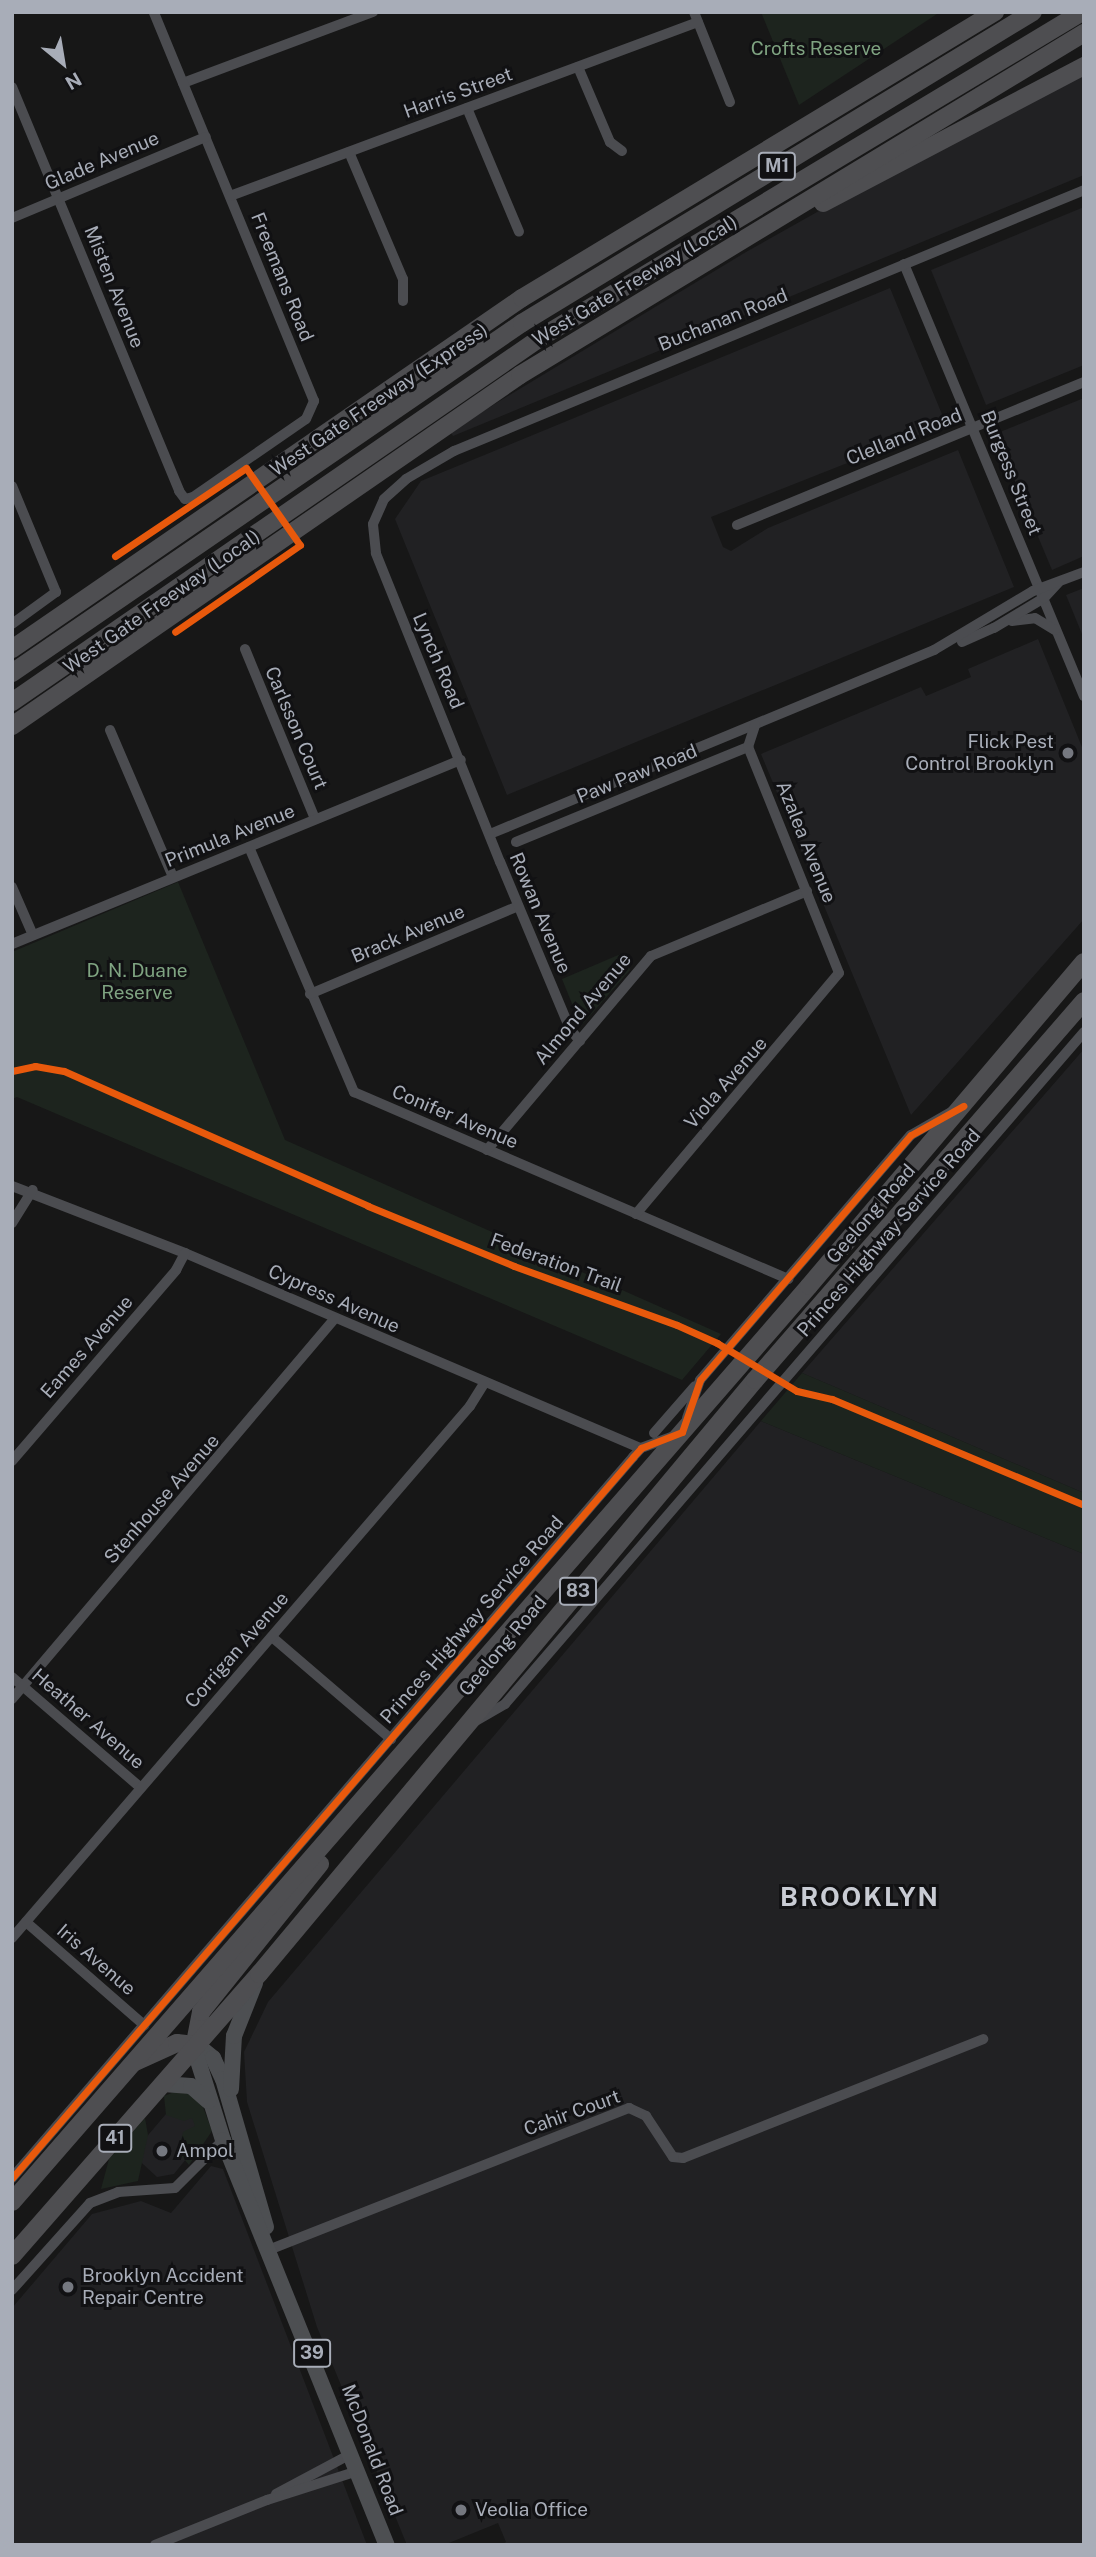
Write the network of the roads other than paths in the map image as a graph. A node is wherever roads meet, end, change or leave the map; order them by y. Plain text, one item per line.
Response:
1 (154, 12) edge
2 (373, 12) edge
3 (972, 12) edge
4 (995, 12) edge
5 (1033, 12) edge
6 (1082, 12) edge
7 (696, 17) edge
8 (1084, 33) edge
9 (903, 66) junction
10 (1084, 66) edge
11 (578, 67) junction
12 (183, 83) junction
13 (12, 87) edge
14 (730, 102) dead end
15 (467, 108) junction
16 (206, 137) junction
17 (622, 151) dead end
18 (349, 152) junction
19 (1084, 190) edge
20 (230, 196) junction
21 (58, 199) junction
22 (12, 218) edge
23 (519, 232) dead end
24 (904, 264) junction
25 (403, 301) dead end
26 (575, 342) junction
27 (1084, 382) edge
28 (974, 428) junction
29 (12, 486) edge
30 (184, 499) joint
31 (384, 499) joint
32 (737, 525) dead end
33 (1084, 572) edge
34 (1042, 593) junction
35 (88, 596) junction
36 (12, 624) edge
37 (994, 628) junction
38 (12, 639) edge
39 (1063, 642) junction
40 (12, 649) edge
41 (244, 649) dead end
42 (934, 650) junction
43 (12, 673) edge
44 (1084, 696) edge
45 (12, 702) edge
46 (755, 725) junction
47 (12, 726) edge
48 (110, 730) dead end
49 (728, 736) junction
50 (748, 747) junction
51 (461, 760) junction
52 (569, 802) junction
53 (576, 818) junction
54 (315, 820) junction
55 (490, 834) junction
56 (516, 842) dead end
57 (249, 847) junction
58 (173, 877) junction
59 (12, 887) edge
60 (807, 891) junction
61 (518, 906) junction
62 (33, 935) junction
63 (12, 944) edge
64 (1081, 971) edge
65 (839, 973) joint
66 (310, 994) junction
67 (1084, 1002) edge
68 (1084, 1032) edge
69 (580, 1041) junction
70 (964, 1106) junction
71 (487, 1150) junction
72 (12, 1186) edge
73 (33, 1190) junction
74 (636, 1214) junction
75 (12, 1223) edge
76 (185, 1253) junction
77 (788, 1279) junction
78 (335, 1318) junction
79 (700, 1380) junction
80 (485, 1381) junction
81 (682, 1432) junction
82 (654, 1433) dead end
83 (641, 1448) junction
84 (12, 1461) edge
85 (518, 1591) junction
86 (510, 1628) junction
87 (272, 1637) junction
88 (12, 1676) edge
89 (23, 1686) junction
90 (12, 1699) edge
91 (461, 1727) junction
92 (391, 1739) junction
93 (413, 1742) junction
94 (435, 1758) junction
95 (141, 1788) junction
96 (335, 1831) junction
97 (26, 1922) junction
98 (12, 1938) edge
99 (259, 1974) junction
100 (144, 2025) junction
101 (983, 2039) dead end
102 (195, 2045) junction
103 (130, 2064) junction
104 (163, 2084) junction
105 (232, 2102) junction
106 (212, 2105) junction
107 (241, 2133) junction
108 (223, 2140) junction
109 (12, 2178) edge
110 (12, 2202) edge
111 (18, 2246) edge
112 (271, 2251) junction
113 (12, 2256) edge
114 (12, 2290) edge
115 (351, 2454) junction
116 (358, 2471) junction
117 (267, 2500) junction
118 (155, 2545) edge
119 (387, 2545) edge

1 - 12 street, Freemans Road
2 - 12 street
3 - 9 highway
4 - 9 highway, M1
5 - 43 highway, West Gate Freeway (Express) / M1
6 - 45 highway, West Gate Freeway (Express) / M1
7 - 11 street, Harris Street
7 - 14 street
8 - 26 highway, West Gate Freeway (Local) / M1
9 - 35 highway, M1
10 - 26 highway
11 - 15 street, Harris Street
11 - 17 street
12 - 16 street, Freemans Road
13 - 21 street, Misten Avenue
15 - 18 street, Harris Street
15 - 23 street
16 - 20 street, Freemans Road
16 - 21 street, Glade Avenue
18 - 20 street, Harris Street
18 - 25 street
19 - 24 street, Buchanan Road
20 - 30 street, Freemans Road
21 - 22 street, Glade Avenue
21 - 30 street, Misten Avenue
24 - 28 street, Burgess Street
24 - 31 street, Buchanan Road
26 - 47 highway, West Gate Freeway (Local) / M1
27 - 28 street, Clelland Road
28 - 32 street, Clelland Road
28 - 34 street, Burgess Street
29 - 36 street
31 - 51 street, Lynch Road
33 - 34 street, Paw Paw Road
34 - 37 street, Paw Paw Road
34 - 39 street, Burgess Street
34 - 42 street, Paw Paw Road
35 - 38 highway
35 - 40 highway, M1
37 - 39 street
37 - 42 street, Paw Paw Road
39 - 44 street, Burgess Street
41 - 54 street, Carlsson Court
42 - 46 street, Paw Paw Road
46 - 49 street, Paw Paw Road
46 - 50 street
48 - 58 street
49 - 50 street
49 - 52 street, Paw Paw Road
50 - 53 street, Paw Paw Road
50 - 60 street, Azalea Avenue
51 - 54 street, Primula Avenue
51 - 55 street, Lynch Road
52 - 53 street
52 - 55 street, Paw Paw Road
53 - 56 street, Paw Paw Road
54 - 57 street, Primula Avenue
55 - 61 street, Rowan Avenue
57 - 58 street, Primula Avenue
57 - 66 street, Conifer Avenue
58 - 62 street, Primula Avenue
59 - 62 street
60 - 65 street, Azalea Avenue
60 - 69 street, Almond Avenue
61 - 66 street, Brack Avenue
61 - 69 street, Rowan Avenue
62 - 63 street, Primula Avenue
64 - 70 highway, Geelong Road / 83
65 - 74 street, Viola Avenue
66 - 71 street, Conifer Avenue
67 - 91 highway, Geelong Road / 83
68 - 91 street, Princes Highway Service Road
69 - 71 street, Almond Avenue
70 - 77 street, Princes Highway Service Road
70 - 81 highway, Geelong Road / 83
71 - 74 street, Conifer Avenue
72 - 73 street, Cypress Avenue
73 - 75 street
73 - 76 street, Cypress Avenue
74 - 77 street, Conifer Avenue
76 - 78 street, Cypress Avenue
76 - 84 street, Eames Avenue
77 - 79 street, Princes Highway Service Road
78 - 80 street, Cypress Avenue
78 - 89 street, Stenhouse Avenue
79 - 81 street, Princes Highway Service Road
79 - 82 street, Princes Highway Service Road
80 - 83 street, Cypress Avenue
80 - 87 street, Corrigan Avenue
81 - 83 street, Princes Highway Service Road
81 - 86 highway, Geelong Road / 83
83 - 85 street, Princes Highway Service Road
85 - 86 street
85 - 92 street, Princes Highway Service Road
86 - 93 highway, Geelong Road / 83
87 - 92 street
87 - 95 street, Corrigan Avenue
88 - 89 street, Heather Avenue
89 - 90 street, Stenhouse Avenue
89 - 95 street, Heather Avenue
91 - 94 highway, Geelong Road / 83
92 - 100 street, Princes Highway Service Road
93 - 94 highway
93 - 96 highway, Geelong Road / 83
94 - 99 highway, Geelong Road / 83
95 - 97 street, Corrigan Avenue
96 - 102 highway
96 - 103 highway, Geelong Road / 83
97 - 98 street, Corrigan Avenue
97 - 100 street, Iris Avenue
99 - 102 highway, Geelong Road / 83
99 - 105 main road, 39
100 - 109 street, Princes Highway Service Road
101 - 112 street, Cahir Court
102 - 103 highway, 41
102 - 104 highway, Geelong Road / 83
102 - 105 main road, McDonald Road / 39
102 - 106 main road, McDonald Road / 39
103 - 110 highway, Geelong Road / 41
104 - 106 main road
104 - 111 highway, Geelong Road / 41
105 - 107 main road, McDonald Road / 39
106 - 108 main road, McDonald Road / 39
107 - 108 main road
107 - 112 main road, McDonald Road / 39
108 - 112 main road, McDonald Road / 39
108 - 114 street
111 - 113 highway, Geelong Road
112 - 115 main road, McDonald Road / 39
115 - 116 main road, McDonald Road / 39
115 - 117 street
116 - 117 street
116 - 119 main road, McDonald Road / 39
117 - 118 street

